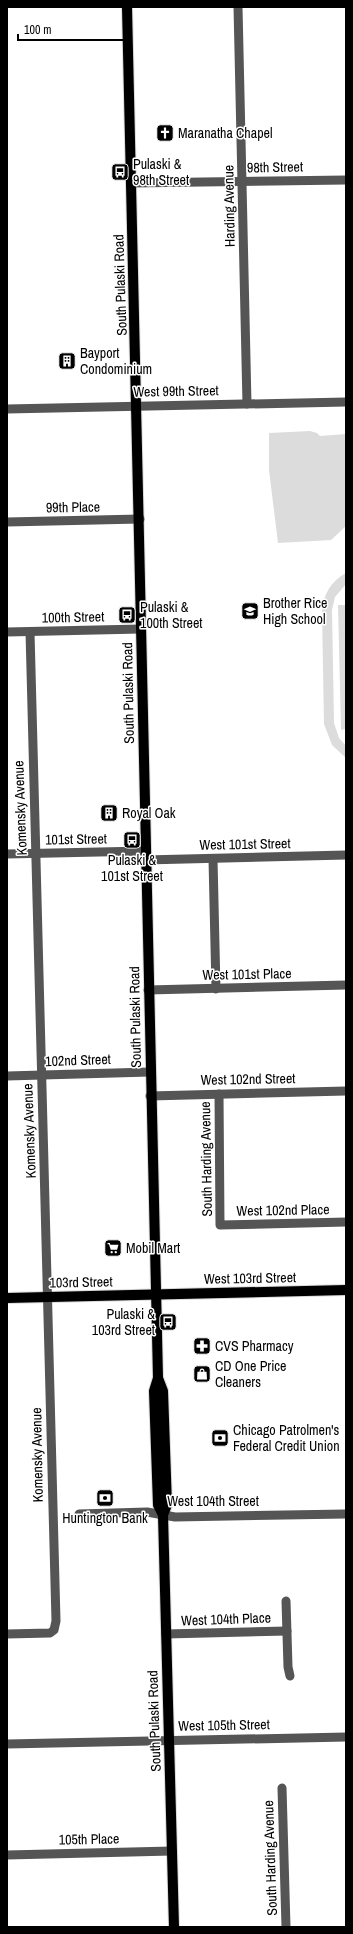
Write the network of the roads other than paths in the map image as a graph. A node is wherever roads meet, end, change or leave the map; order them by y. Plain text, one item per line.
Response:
1 (127, 7) edge
2 (238, 7) edge
3 (346, 180) edge
4 (243, 182) junction
5 (132, 183) junction
6 (346, 402) edge
7 (247, 404) junction
8 (137, 406) junction
9 (7, 409) edge
10 (140, 519) junction
11 (7, 522) edge
12 (141, 629) junction
13 (7, 632) edge
14 (30, 632) junction
15 (36, 853) junction
16 (7, 854) edge
17 (145, 855) junction
18 (346, 855) edge
19 (213, 859) junction
20 (346, 985) edge
21 (216, 989) junction
22 (148, 990) junction
23 (150, 1072) junction
24 (42, 1075) junction
25 (7, 1076) edge
26 (346, 1091) edge
27 (219, 1094) junction
28 (150, 1096) junction
29 (346, 1222) edge
30 (220, 1225) joint
31 (346, 1290) edge
32 (155, 1295) junction
33 (47, 1297) junction
34 (7, 1298) edge
35 (79, 1514) dead end
36 (346, 1514) edge
37 (163, 1515) junction
38 (286, 1601) dead end
39 (287, 1631) junction
40 (7, 1634) edge
41 (166, 1634) junction
42 (290, 1676) dead end
43 (346, 1737) edge
44 (169, 1740) junction
45 (7, 1744) edge
46 (282, 1788) dead end
47 (172, 1851) junction
48 (7, 1855) edge
49 (174, 1927) edge
50 (286, 1927) edge

1 - 5 main road, South Pulaski Road
2 - 4 street, Harding Avenue
3 - 4 street, 98th Street
4 - 5 street, 98th Street
4 - 7 street, Harding Avenue
5 - 8 main road, South Pulaski Road
6 - 7 street, West 99th Street
7 - 8 street, West 99th Street
8 - 9 street, West 99th Street
8 - 10 main road, South Pulaski Road
10 - 11 street, 99th Place
10 - 12 main road, South Pulaski Road
12 - 14 street, 100th Street
12 - 17 main road, South Pulaski Road
13 - 14 street, 100th Street
14 - 15 street, Komensky Avenue
15 - 16 street, 101st Street
15 - 17 street, 101st Street
15 - 24 street, Komensky Avenue
17 - 19 street, West 101st Street
17 - 22 main road, South Pulaski Road
18 - 19 street, West 101st Street
19 - 21 street
20 - 21 street, West 101st Place
21 - 22 street, West 101st Place
22 - 23 main road, South Pulaski Road
23 - 24 street, 102nd Street
23 - 28 main road, South Pulaski Road
24 - 25 street, 102nd Street
24 - 33 street, Komensky Avenue
26 - 27 street, West 102nd Street
27 - 28 street, West 102nd Street
27 - 30 street, South Harding Avenue
28 - 32 main road, South Pulaski Road
29 - 30 street, West 102nd Place
31 - 32 main road, West 103rd Street
32 - 33 main road, 103rd Street
32 - 37 main road, South Pulaski Road
33 - 34 main road, 103rd Street
33 - 40 street, Komensky Avenue
35 - 37 street, West 104th Street
36 - 37 street, West 104th Street
37 - 41 main road, South Pulaski Road
38 - 39 street
39 - 41 street, West 104th Place
39 - 42 street
41 - 44 main road, South Pulaski Road
43 - 44 street, West 105th Street
44 - 45 street, West 105th Street
44 - 47 main road, South Pulaski Road
46 - 50 street, South Harding Avenue
47 - 48 street, 105th Place
47 - 49 main road, South Pulaski Road

